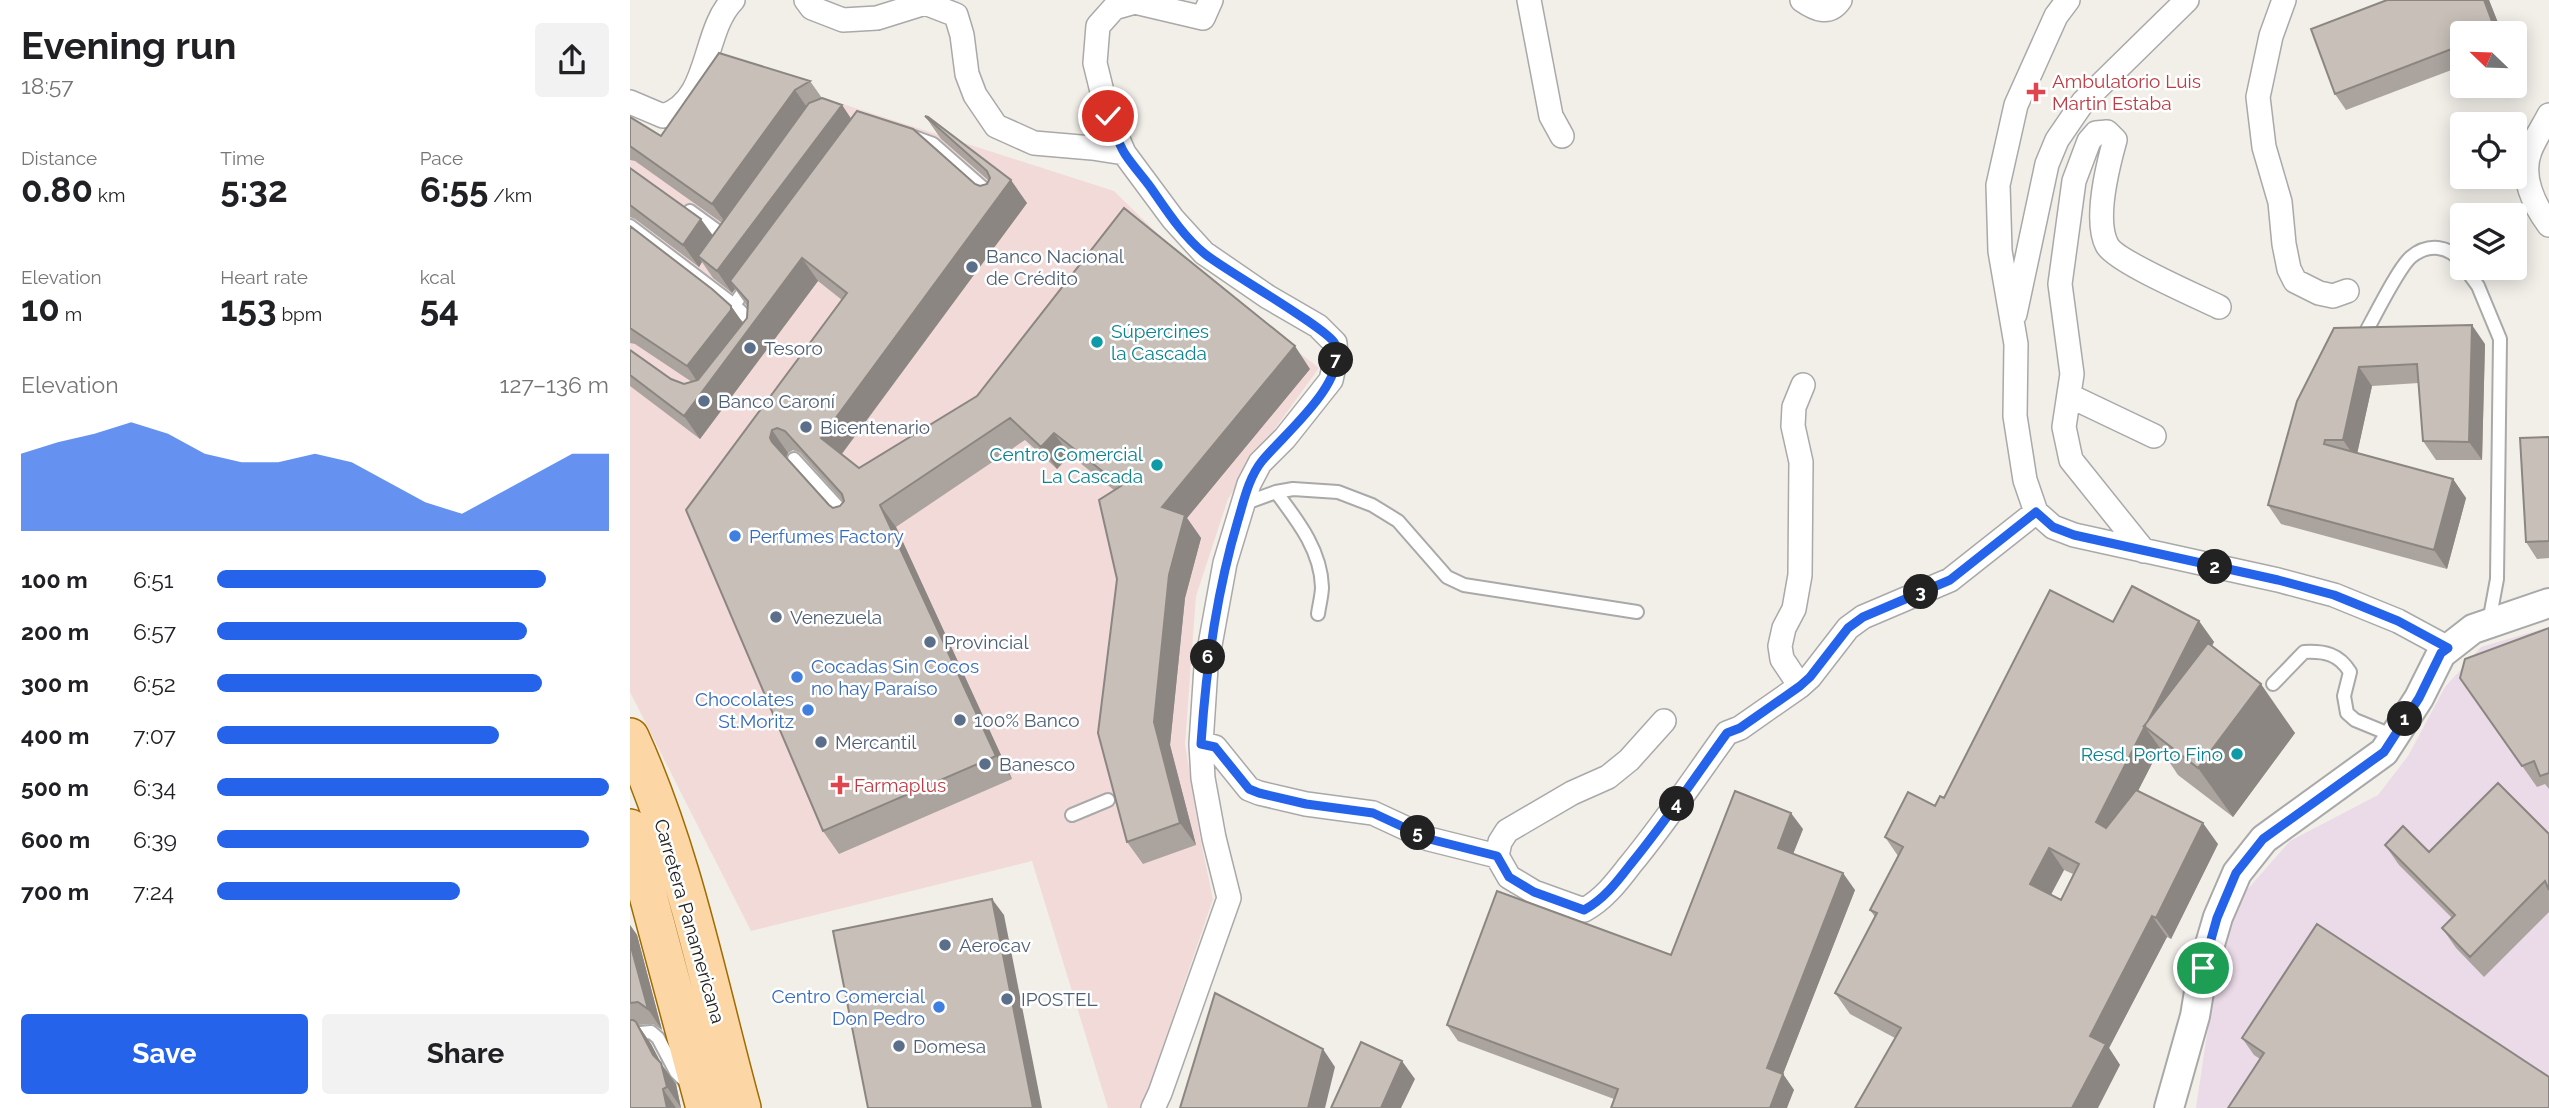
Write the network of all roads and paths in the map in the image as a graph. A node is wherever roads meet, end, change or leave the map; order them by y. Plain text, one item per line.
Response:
1 (733, 0) edge
2 (788, 0) edge
3 (1211, 0) edge
4 (1529, 0) edge
5 (1802, 0) edge
6 (1840, 0) edge
7 (2068, 0) edge
8 (2187, 0) edge
9 (2284, 0) edge
10 (809, 4) edge
11 (630, 102) edge
12 (2549, 115) edge
13 (899, 131) edge
14 (1562, 136) dead end
15 (1125, 153) junction
16 (997, 200) edge
17 (682, 205) edge
18 (741, 224) edge
19 (2549, 225) edge
20 (630, 226) edge
21 (2450, 253) edge
22 (758, 273) edge
23 (2474, 280) edge
24 (2347, 291) dead end
25 (734, 305) junction
26 (2219, 307) dead end
27 (2013, 327) junction
28 (2363, 337) edge
29 (748, 345) edge
30 (1803, 385) dead end
31 (2070, 396) junction
32 (2154, 436) dead end
33 (794, 459) edge
34 (1276, 492) junction
35 (1243, 504) junction
36 (2036, 512) junction
37 (851, 522) edge
38 (2144, 551) junction
39 (2549, 603) edge
40 (1637, 612) dead end
41 (1318, 614) dead end
42 (2489, 623) junction
43 (2448, 648) junction
44 (2273, 684) dead end
45 (1800, 686) junction
46 (1664, 721) dead end
47 (630, 737) edge
48 (2393, 737) junction
49 (1201, 744) junction
50 (1108, 800) edge
51 (1072, 815) dead end
52 (630, 828) edge
53 (1497, 856) junction
54 (638, 888) edge
55 (630, 1034) edge
56 (704, 1104) edge
57 (743, 1108) edge
58 (1153, 1108) edge
59 (2169, 1108) edge

1 - 11 street
2 - 10 street
3 - 15 street
4 - 14 street
5 - 6 street
7 - 27 street
8 - 27 street
9 - 24 street
10 - 15 street
12 - 19 street
13 - 16 lane
15 - 35 street
17 - 18 lane
20 - 25 lane
21 - 28 lane
22 - 25 lane
23 - 42 lane
25 - 29 lane
26 - 31 street
27 - 36 street
30 - 45 street
31 - 32 street
31 - 38 street
33 - 37 lane
34 - 35 lane
34 - 40 lane
34 - 41 lane
35 - 49 street
36 - 38 street
36 - 45 street
38 - 43 street
39 - 42 street
42 - 43 street
43 - 48 street
44 - 48 lane
45 - 53 street
46 - 53 street
47 - 57 main road, Carretera Panamericana
48 - 59 street
49 - 53 street
49 - 58 street
50 - 51 lane
52 - 54 main road, Carretera Panamericana
54 - 56 main road, Carretera Panamericana
55 - 56 lane

